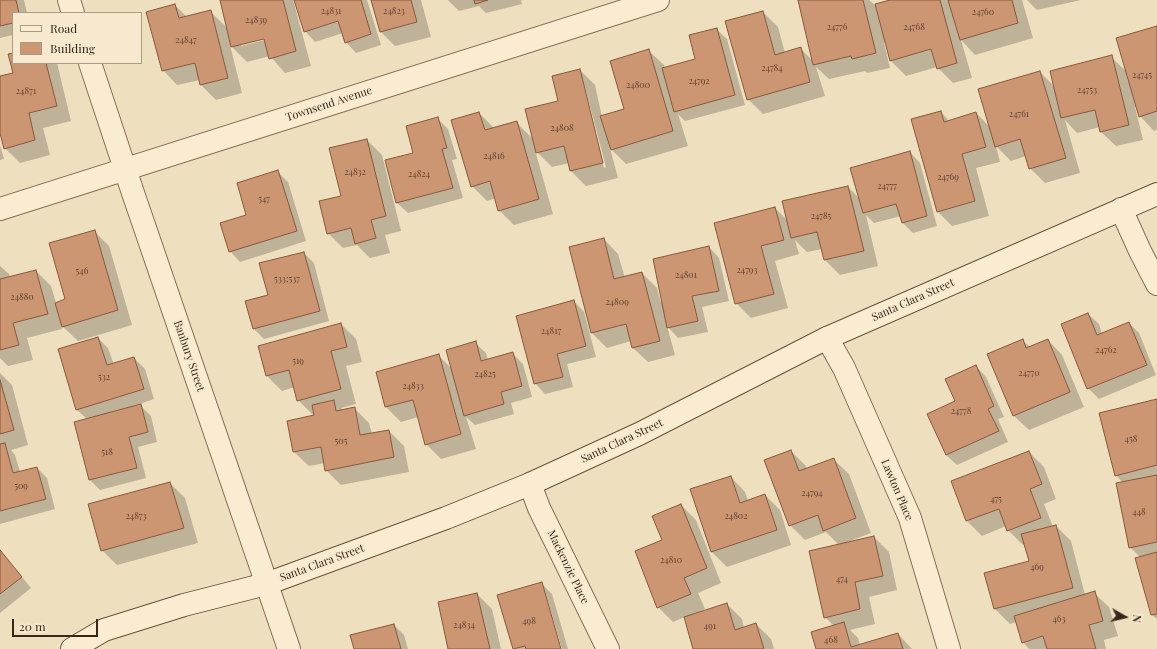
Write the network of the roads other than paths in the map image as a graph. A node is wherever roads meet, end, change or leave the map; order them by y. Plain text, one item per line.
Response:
1 (69, 0) edge
2 (658, 0) edge
3 (73, 12) edge
4 (90, 64) edge
5 (125, 169) junction
6 (1157, 194) edge
7 (0, 209) edge
8 (1121, 209) junction
9 (1157, 284) edge
10 (827, 338) junction
11 (530, 484) junction
12 (266, 584) junction
13 (72, 649) edge
14 (289, 649) edge
15 (608, 649) edge
16 (949, 649) edge

1 - 3 street
2 - 5 street, Townsend Avenue
4 - 5 street, Banbury Street
5 - 7 street, Townsend Avenue
5 - 12 street, Banbury Street
6 - 8 street, Santa Clara Street
8 - 9 street
8 - 10 street, Santa Clara Street
10 - 11 street, Santa Clara Street
10 - 16 street, Lawton Place
11 - 12 street, Santa Clara Street
11 - 15 street, Mackenzie Place
12 - 13 street, Santa Clara Street
12 - 14 street, Banbury Street

